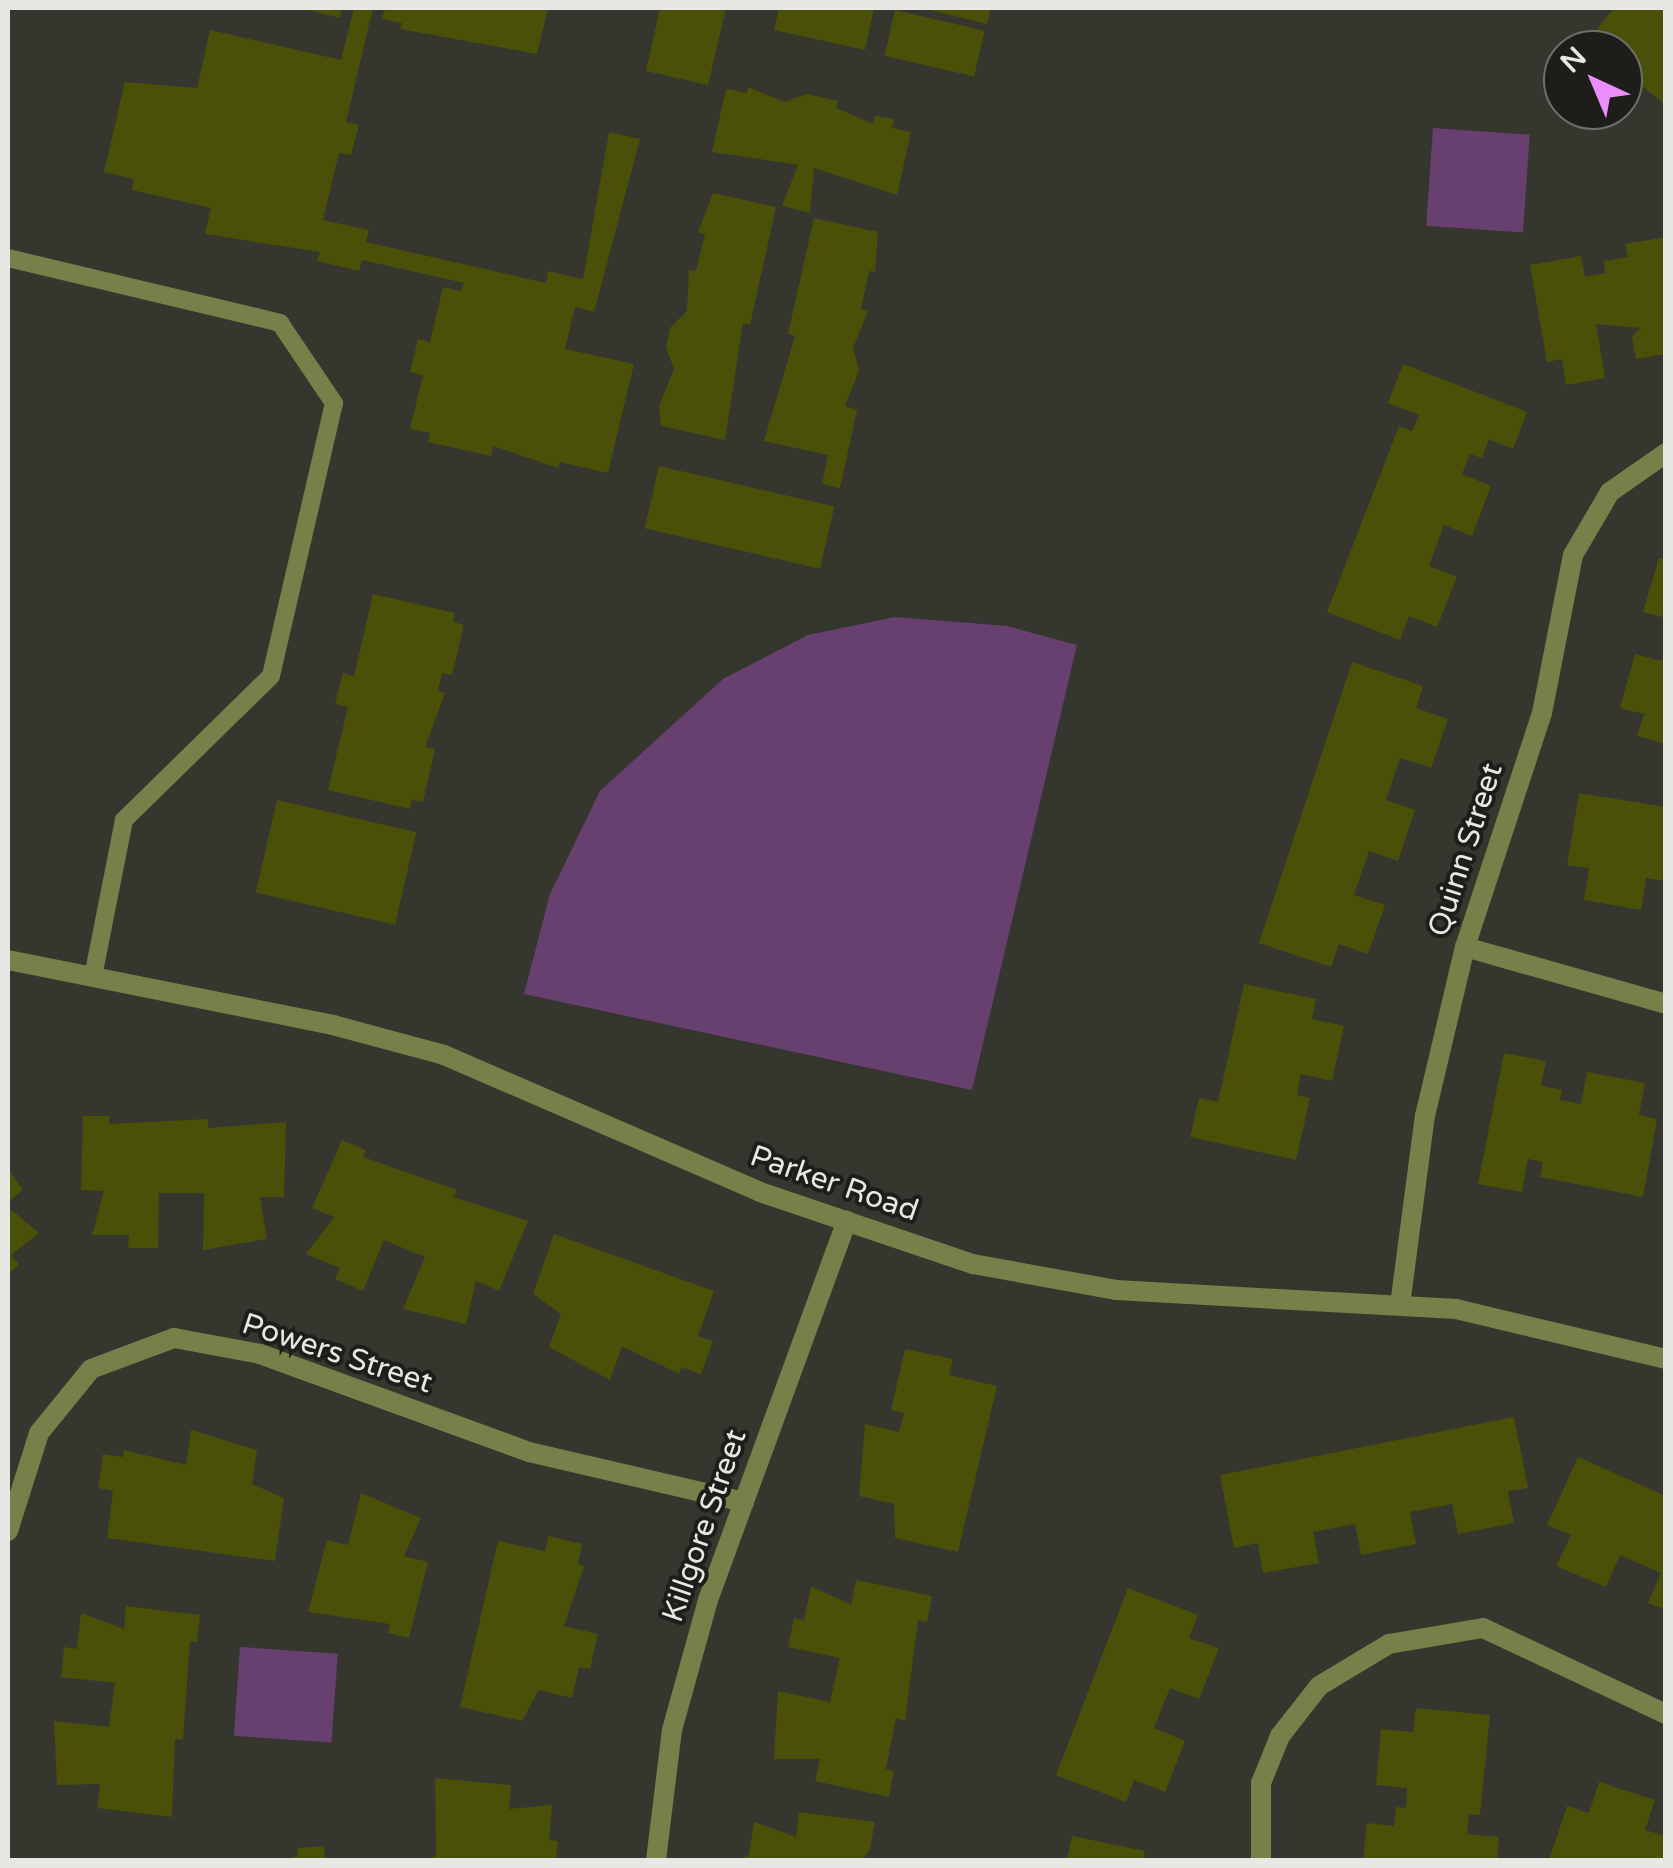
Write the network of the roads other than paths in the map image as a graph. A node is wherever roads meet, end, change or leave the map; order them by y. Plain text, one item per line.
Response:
1 (8, 258) edge
2 (1666, 453) edge
3 (1465, 946) junction
4 (8, 960) edge
5 (93, 977) junction
6 (1666, 1004) edge
7 (847, 1221) junction
8 (1400, 1305) junction
9 (1666, 1359) edge
10 (744, 1502) junction
11 (8, 1532) edge
12 (1666, 1714) edge
13 (656, 1860) edge
14 (1261, 1860) edge

1 - 5 lane
2 - 3 street, Quinn Street
3 - 6 street
3 - 8 street, Quinn Street
4 - 5 street, Parker Road
5 - 7 street, Parker Road
7 - 8 street, Parker Road
7 - 10 street, Killgore Street
8 - 9 street, Parker Road
10 - 11 street, Powers Street
10 - 13 street, Killgore Street
12 - 14 street

